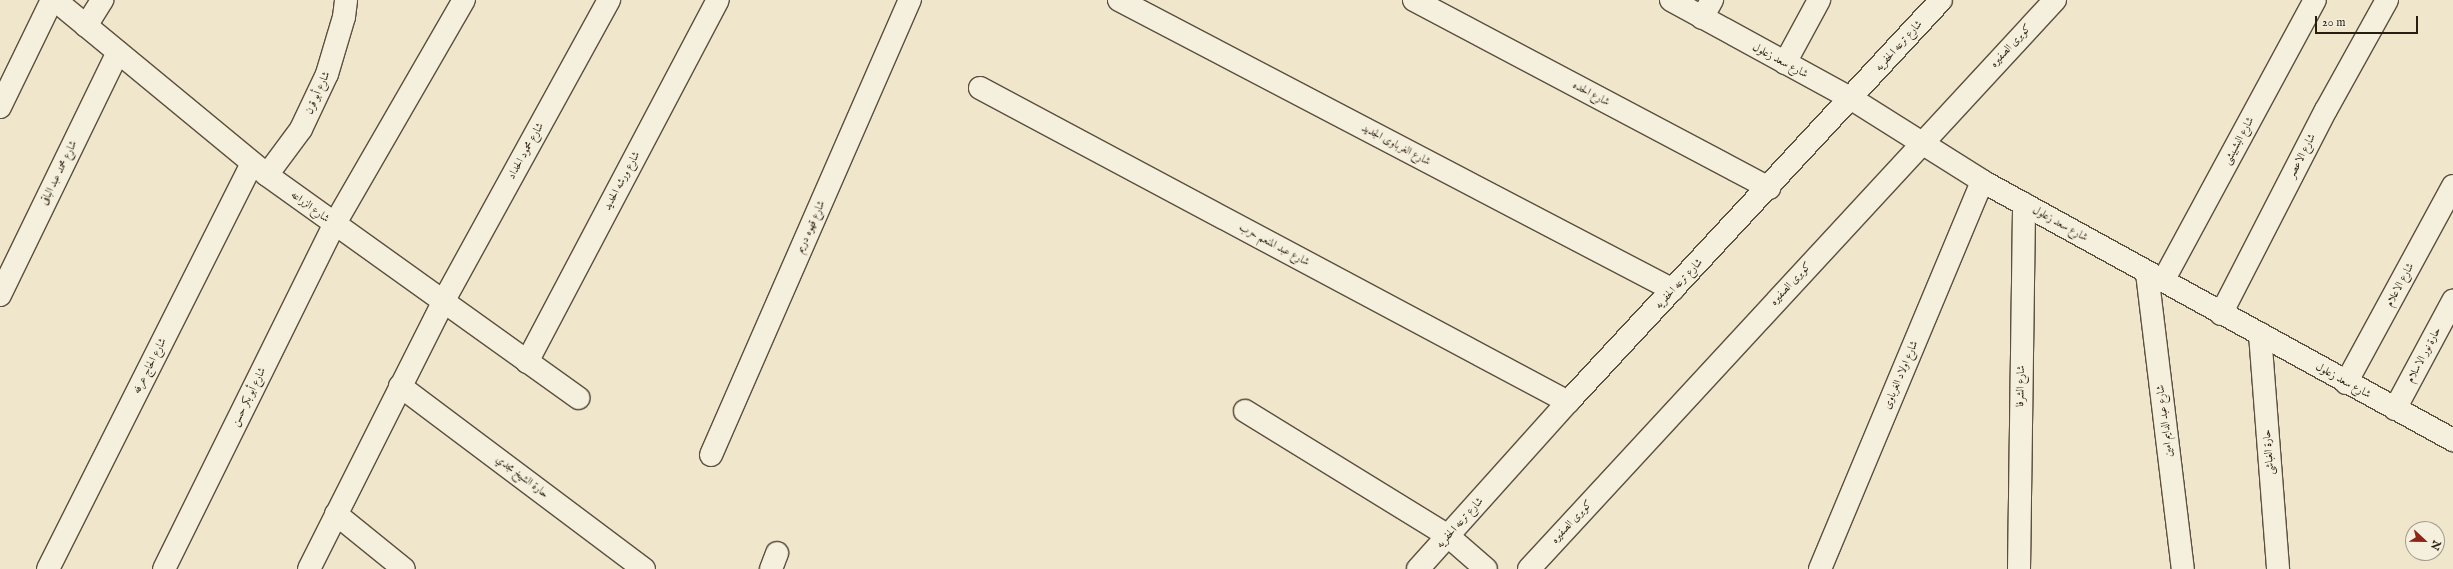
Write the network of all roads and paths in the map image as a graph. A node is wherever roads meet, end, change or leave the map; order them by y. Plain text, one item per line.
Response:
1 (54, 0) edge
2 (102, 0) edge
3 (346, 0) edge
4 (464, 0) edge
5 (609, 0) edge
6 (718, 0) edge
7 (910, 0) edge
8 (1119, 0) edge
9 (1414, 0) edge
10 (1671, 0) edge
11 (1819, 0) edge
12 (1941, 0) edge
13 (2055, 0) edge
14 (2315, 0) edge
15 (2387, 0) edge
16 (1707, 9) edge
17 (86, 26) junction
18 (118, 52) junction
19 (1785, 64) junction
20 (980, 88) dead end
21 (1852, 99) junction
22 (0, 107) edge
23 (1920, 143) junction
24 (260, 169) junction
25 (1982, 181) junction
26 (2453, 186) edge
27 (1769, 188) junction
28 (2024, 204) junction
29 (334, 225) junction
30 (2155, 277) junction
31 (1673, 290) junction
32 (0, 295) edge
33 (2453, 301) edge
34 (443, 302) junction
35 (2221, 314) junction
36 (2260, 334) junction
37 (527, 362) junction
38 (2346, 383) junction
39 (400, 386) junction
40 (578, 398) dead end
41 (1568, 402) junction
42 (2394, 409) junction
43 (1245, 411) dead end
44 (2453, 440) edge
45 (711, 454) dead end
46 (336, 514) junction
47 (1448, 536) junction
48 (48, 569) edge
49 (164, 569) edge
50 (309, 569) edge
51 (404, 569) edge
52 (644, 569) edge
53 (1418, 569) edge
54 (1486, 569) edge
55 (1529, 569) edge
56 (1820, 569) edge
57 (2019, 569) edge
58 (2183, 569) edge
59 (2278, 569) edge

1 - 17 street, شارع الزراعه
1 - 22 street
2 - 17 street
3 - 24 street, شارع أبو قرن
4 - 29 street, شارع أبو بكر حسن
5 - 34 street, شارع محمود الحداد
6 - 37 street, شارع ورشه الحديد
7 - 45 street, شارع قهوه دريم
8 - 31 street, شارع الغرباوى الجديد
9 - 27 street, شارع الحده
10 - 16 street, شارع سعد زعلول
11 - 19 street
12 - 21 street, شارع ترعه الحفريه
13 - 23 street, كوبرى الصفيره
14 - 30 street, شارع البشبيشى
15 - 35 street, شارع الاعصر
16 - 19 street, شارع سعد زعلول
17 - 18 street, شارع الزراعه
18 - 24 street, شارع الزراعه
18 - 32 street, شارع محمد عبد الباقى
19 - 21 street, شارع سعد زعلول
20 - 41 street, شارع عبد المنعم حرب
21 - 23 street, شارع سعد زعلول
21 - 27 street, شارع ترعه الحفريه
23 - 25 street, شارع سعد زعلول
23 - 55 street, كوبرى الصفيره
24 - 29 street, شارع الزراعه
24 - 48 street, شارع الحاج عرفه
25 - 28 street, شارع سعد زعلول
25 - 56 street, شارع اولاد الغرباوى
26 - 38 street, شارع الاعلام
27 - 31 street, شارع ترعه الحفريه
28 - 30 street, شارع سعد زعلول
28 - 57 street, شارع الشرفا
29 - 34 street, شارع الزراعه
29 - 49 street, شارع أبو بكر حسن
30 - 35 street, شارع سعد زعلول
30 - 58 street, شارع عبد الدايم امين
31 - 41 street, شارع ترعه الحفريه
33 - 42 street, حارة نور الاسلام
34 - 37 street, شارع الزراعه
34 - 39 street, شارع محمود الحداد
35 - 36 street, شارع سعد زعلول
36 - 38 street, شارع سعد زعلول
36 - 59 street, حارة الغباشى
37 - 40 street, شارع الزراعه
38 - 42 street, شارع سعد زعلول
39 - 46 street, شارع محمود الحداد
39 - 52 street, حارة الشيخ مجدي
41 - 47 street, شارع ترعه الحفريه
42 - 44 street, شارع سعد زعلول
43 - 47 street
46 - 50 street, شارع محمود الحداد
46 - 51 street
47 - 53 street, شارع ترعه الحفريه
47 - 54 street

